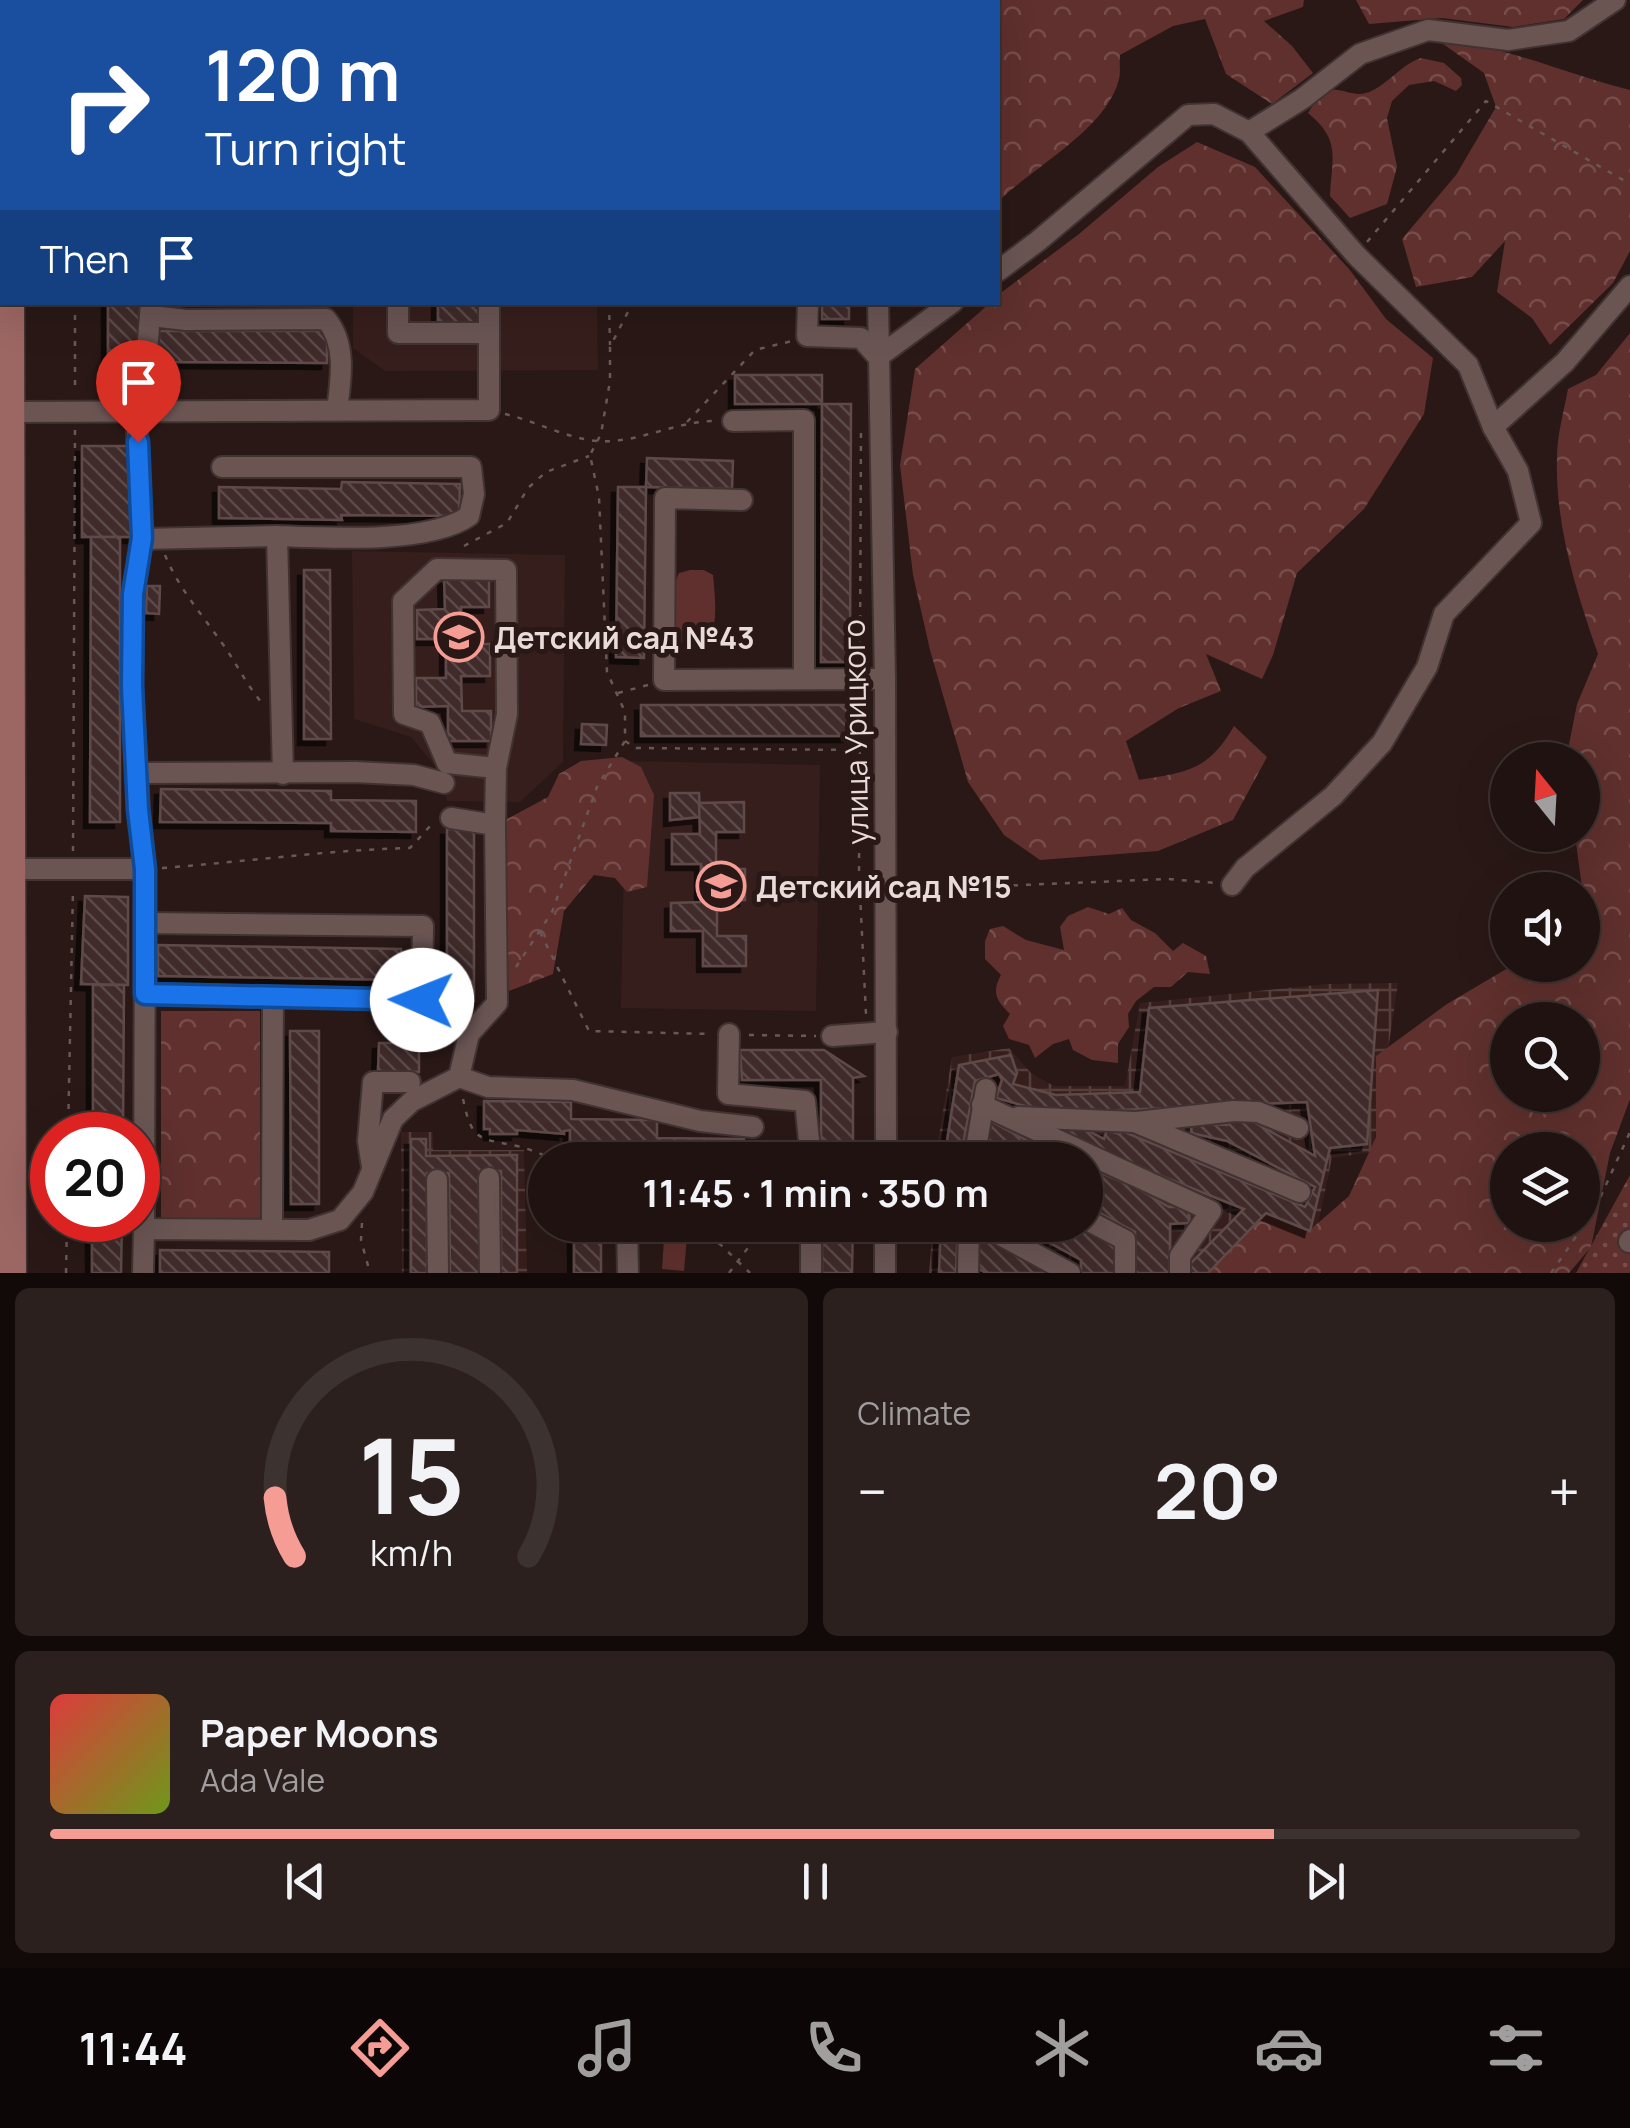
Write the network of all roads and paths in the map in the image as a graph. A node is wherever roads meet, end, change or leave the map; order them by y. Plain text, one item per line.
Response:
1 (1615, 0) edge
2 (1249, 132) junction
3 (1630, 184) edge
4 (1356, 254) junction
5 (1000, 268) edge
6 (1630, 286) edge
7 (10, 305) edge
8 (75, 305) edge
9 (398, 305) edge
10 (489, 305) edge
11 (609, 305) edge
12 (631, 305) edge
13 (808, 305) edge
14 (878, 305) edge
15 (949, 305) edge
16 (151, 309) edge
17 (323, 311) edge
18 (489, 333) junction
19 (808, 336) junction
20 (610, 347) junction
21 (878, 357) junction
22 (136, 410) junction
23 (337, 410) junction
24 (489, 410) junction
25 (75, 411) junction
26 (10, 412) junction
27 (861, 414) dead end
28 (733, 421) joint
29 (684, 425) junction
30 (1493, 427) junction
31 (598, 441) junction
32 (590, 455) junction
33 (5, 467) edge
34 (222, 467) dead end
35 (742, 500) dead end
36 (276, 536) junction
37 (458, 537) junction
38 (150, 538) junction
39 (467, 570) junction
40 (804, 679) junction
41 (885, 679) junction
42 (664, 680) junction
43 (860, 681) junction
44 (616, 694) junction
45 (282, 733) junction
46 (625, 741) junction
47 (860, 750) junction
48 (496, 768) junction
49 (137, 774) junction
50 (283, 774) junction
51 (444, 783) dead end
52 (451, 818) joint
53 (495, 825) junction
54 (11, 869) junction
55 (73, 869) junction
56 (145, 869) junction
57 (1232, 885) joint
58 (974, 887) dead end
59 (145, 922) junction
60 (540, 930) junction
61 (513, 974) dead end
62 (6, 988) edge
63 (145, 994) junction
64 (273, 998) junction
65 (877, 1032) junction
66 (729, 1034) junction
67 (832, 1036) joint
68 (459, 1077) junction
69 (410, 1082) dead end
70 (68, 1112) edge
71 (144, 1112) edge
72 (1006, 1117) junction
73 (1135, 1122) junction
74 (753, 1127) dead end
75 (1298, 1128) dead end
76 (1630, 1132) edge
77 (808, 1142) edge
78 (885, 1142) edge
79 (977, 1142) edge
80 (528, 1150) edge
81 (372, 1169) junction
82 (490, 1178) dead end
83 (437, 1180) dead end
84 (364, 1192) junction
85 (1300, 1192) dead end
86 (272, 1228) junction
87 (160, 1229) edge
88 (1103, 1229) edge
89 (67, 1242) edge
90 (144, 1242) edge
91 (627, 1242) edge
92 (718, 1242) edge
93 (752, 1242) edge
94 (811, 1242) edge
95 (885, 1242) edge
96 (969, 1242) edge
97 (1013, 1242) edge
98 (738, 1261) junction
99 (12, 1273) edge
100 (66, 1273) edge
101 (143, 1273) edge
102 (370, 1273) edge
103 (438, 1273) edge
104 (490, 1273) edge
105 (628, 1273) edge
106 (729, 1273) edge
107 (750, 1273) edge
108 (811, 1273) edge
109 (885, 1273) edge
110 (968, 1273) edge
111 (1070, 1273) edge
112 (1125, 1273) edge
113 (1180, 1273) edge
114 (1551, 1273) edge

1 - 2 street
2 - 4 street
2 - 5 street
3 - 4 path
4 - 30 street
6 - 30 street
7 - 26 main road
8 - 25 path
9 - 18 street
10 - 18 street
11 - 20 path
12 - 20 path
13 - 19 street
14 - 21 street, улица Урицкого
15 - 21 street
16 - 17 street
16 - 22 street
17 - 23 street
18 - 24 street
19 - 21 street
19 - 29 path
20 - 31 path
21 - 41 street, улица Урицкого
22 - 23 street
22 - 25 street
22 - 38 street
23 - 24 street
24 - 31 path
25 - 26 street
25 - 55 path
26 - 33 main road
27 - 43 path
28 - 29 path
28 - 40 street
29 - 31 path
30 - 57 street
31 - 32 path
32 - 37 path
32 - 44 path
33 - 54 main road
34 - 37 street
35 - 42 street
36 - 37 street
36 - 38 street
36 - 45 street
37 - 39 path
38 - 45 path
38 - 49 street
39 - 48 street
39 - 48 street
40 - 42 street
40 - 43 street
41 - 43 street
41 - 65 street, улица Урицкого
42 - 44 path
43 - 47 path
44 - 46 path
45 - 50 street
46 - 47 path
46 - 60 path
47 - 65 path
48 - 53 street
49 - 50 street
49 - 56 street
50 - 51 street
52 - 53 street
52 - 56 path
53 - 68 street
54 - 55 street
54 - 62 main road
55 - 56 street
55 - 70 path
56 - 59 street
57 - 58 path
59 - 63 street
59 - 64 street
60 - 61 path
60 - 66 path
62 - 99 main road
63 - 64 street
63 - 71 street
64 - 86 street
65 - 67 street
65 - 78 street, улица Урицкого
66 - 67 path
66 - 77 street
68 - 74 street
68 - 80 path
68 - 81 street
69 - 81 street
72 - 73 street
72 - 79 street
72 - 113 street
73 - 75 street
73 - 85 street
76 - 114 path
81 - 84 street
82 - 104 street
83 - 103 street
84 - 86 street
84 - 102 path
86 - 87 street
88 - 112 street
89 - 100 path
90 - 101 street
91 - 105 street
92 - 98 path
93 - 98 path
94 - 108 street
95 - 109 street
96 - 110 street
97 - 111 street
98 - 106 path
98 - 107 path

